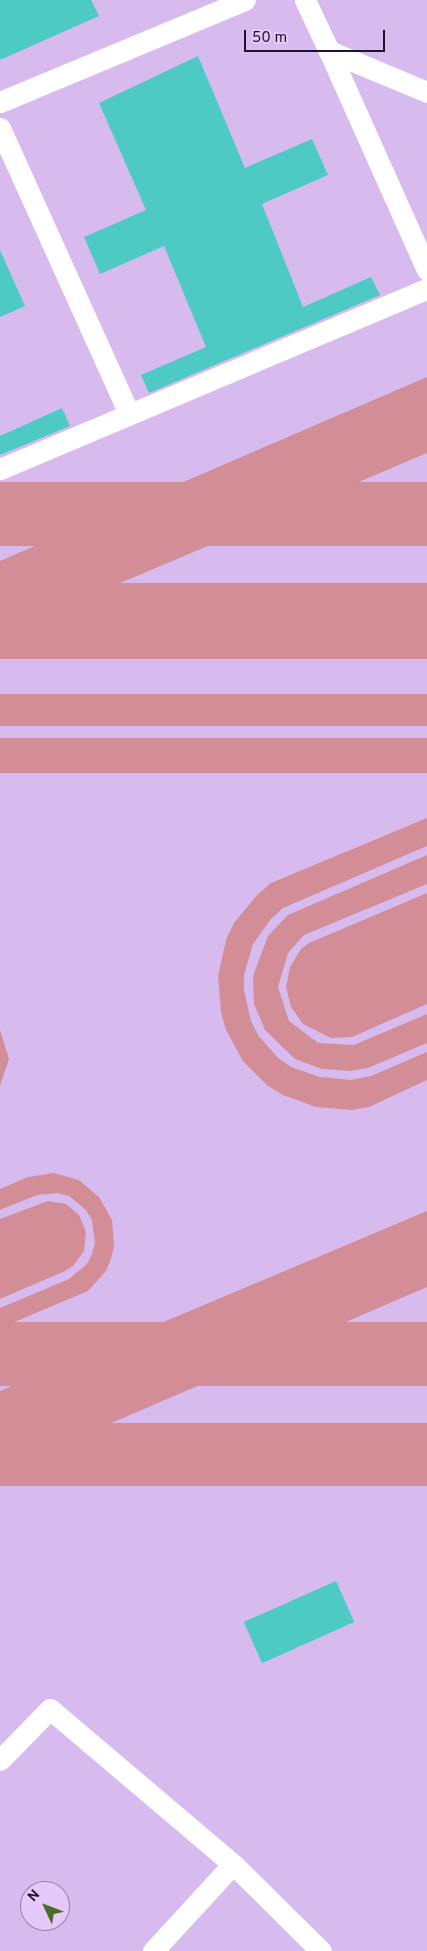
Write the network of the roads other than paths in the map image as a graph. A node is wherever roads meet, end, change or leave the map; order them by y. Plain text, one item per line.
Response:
1 (245, 0) edge
2 (305, 0) edge
3 (222, 4) edge
4 (329, 51) junction
5 (427, 92) edge
6 (0, 102) edge
7 (0, 128) edge
8 (427, 270) edge
9 (427, 289) edge
10 (129, 414) junction
11 (0, 469) edge
12 (0, 1760) edge
13 (233, 1864) junction
14 (153, 1951) edge
15 (321, 1951) edge

1 - 3 lane
2 - 4 lane
3 - 6 lane
4 - 5 lane
4 - 8 lane
7 - 10 lane
9 - 10 lane
10 - 11 lane
12 - 13 lane
13 - 14 lane
13 - 15 lane

